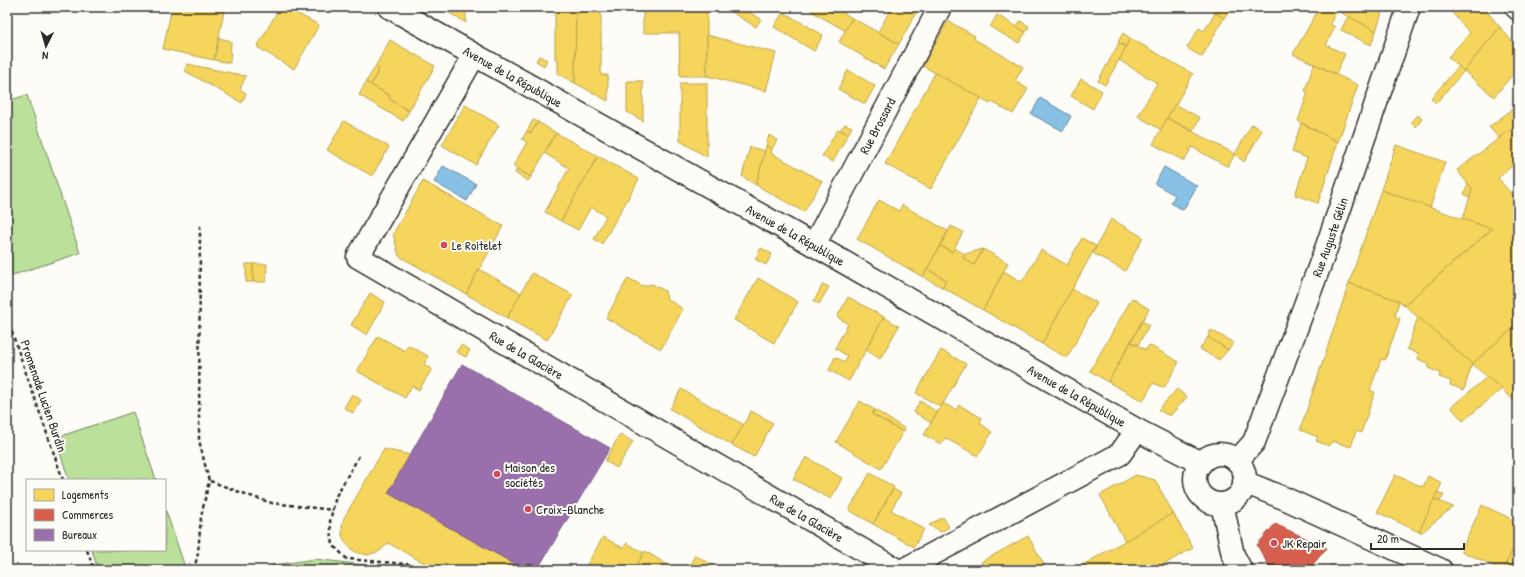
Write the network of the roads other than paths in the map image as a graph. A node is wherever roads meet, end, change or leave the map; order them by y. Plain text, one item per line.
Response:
1 (389, 7) edge
2 (940, 7) edge
3 (1410, 7) edge
4 (1516, 7) edge
5 (1518, 10) edge
6 (474, 56) junction
7 (814, 245) junction
8 (1137, 430) junction
9 (1237, 461) junction
10 (1201, 463) junction
11 (1244, 482) junction
12 (1222, 504) junction
13 (897, 570) edge
14 (903, 570) edge
15 (1241, 570) edge
16 (1441, 570) edge

1 - 6 street, Avenue de la République
2 - 7 street, Rue Brossard
3 - 9 street, Rue Auguste Gélin
4 - 5 street
6 - 7 street, Avenue de la République
6 - 13 street, Rue de la Glacière
7 - 8 street, Avenue de la République
8 - 10 street, Avenue de la République
8 - 14 street
9 - 10 street
9 - 11 street
10 - 12 street
11 - 12 street
11 - 16 street
12 - 15 street

